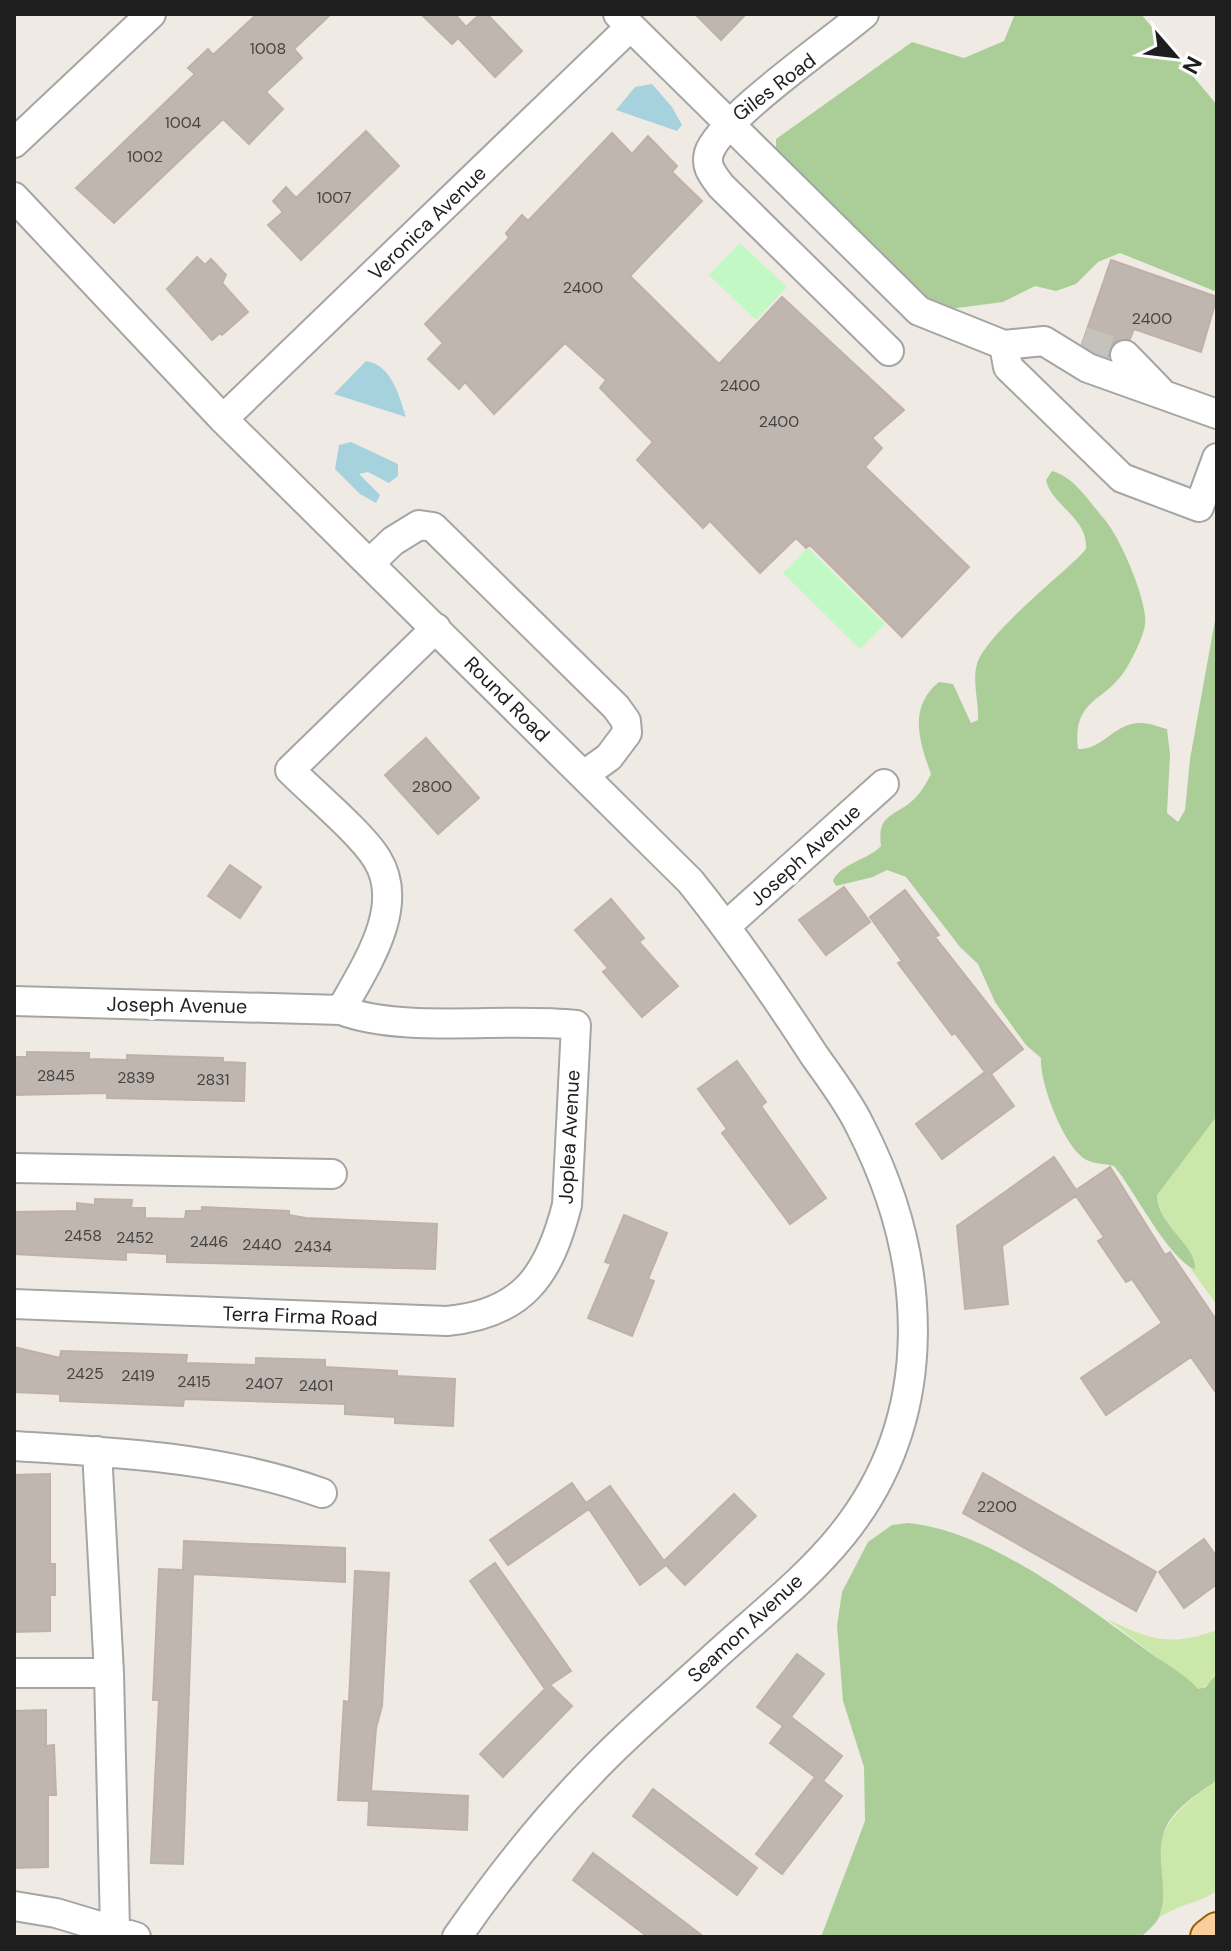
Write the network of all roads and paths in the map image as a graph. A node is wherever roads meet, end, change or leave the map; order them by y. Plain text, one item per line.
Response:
1 (151, 14) edge
2 (864, 14) edge
3 (624, 20) edge
4 (728, 123) junction
5 (14, 143) edge
6 (14, 197) edge
7 (1004, 345) junction
8 (889, 351) dead end
9 (1125, 355) tunnel mouth
10 (1162, 393) junction
11 (1217, 414) edge
12 (223, 419) junction
13 (1217, 458) edge
14 (371, 562) junction
15 (436, 628) junction
16 (584, 775) junction
17 (884, 784) dead end
18 (726, 926) junction
19 (14, 1001) edge
20 (341, 1010) junction
21 (576, 1025) joint
22 (14, 1168) edge
23 (332, 1174) dead end
24 (556, 1248) joint
25 (906, 1265) joint
26 (14, 1304) edge
27 (14, 1446) edge
28 (97, 1451) junction
29 (322, 1493) dead end
30 (14, 1673) edge
31 (109, 1673) junction
32 (14, 1906) edge
33 (1217, 1930) edge
34 (125, 1933) edge
35 (457, 1937) edge
36 (1208, 1937) edge

1 - 5 street
2 - 4 street, Giles Road
3 - 4 street, Giles Road
3 - 12 street, Veronica Avenue
4 - 7 street
4 - 8 street
6 - 12 street, Round Road
7 - 10 street
7 - 13 street
9 - 10 street
10 - 11 street
12 - 14 street, Round Road
14 - 15 street, Round Road
14 - 16 street
15 - 16 street, Round Road
15 - 20 street
16 - 18 street, Round Road
17 - 18 street, Joseph Avenue
18 - 25 street, Round Road
19 - 20 street, Joseph Avenue
20 - 21 street, Joseph Avenue
21 - 24 street, Joplea Avenue
22 - 23 street
24 - 26 street, Terra Firma Road
25 - 35 street, Seamon Avenue
27 - 28 street
28 - 29 street
28 - 31 street
30 - 31 street
31 - 34 street
32 - 34 street
33 - 36 main road

